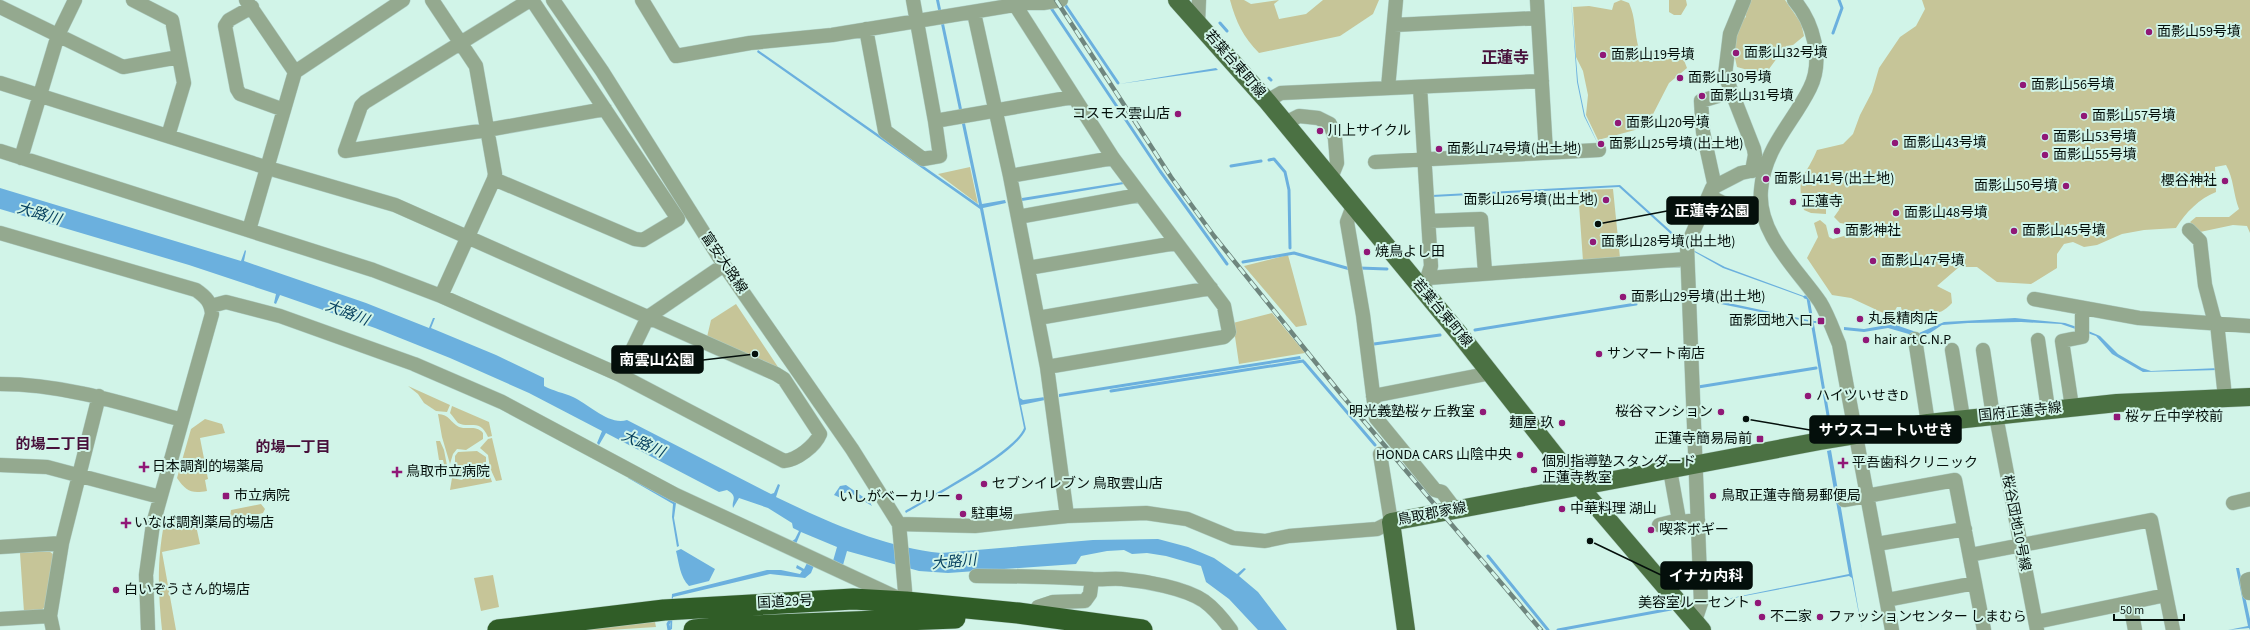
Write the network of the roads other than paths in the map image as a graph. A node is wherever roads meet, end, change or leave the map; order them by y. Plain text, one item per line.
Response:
1 (75, 0) edge
2 (134, 0) edge
3 (403, 0) edge
4 (432, 0) edge
5 (531, 0) edge
6 (553, 0) edge
7 (642, 0) edge
8 (913, 0) edge
9 (1061, 0) edge
10 (1177, 0) edge
11 (1199, 0) edge
12 (1396, 0) edge
13 (1538, 0) edge
14 (1744, 0) edge
15 (1794, 0) edge
16 (1014, 3) edge
17 (249, 4) edge
18 (0, 7) edge
19 (974, 13) junction
20 (1538, 18) junction
21 (918, 21) junction
22 (1198, 22) junction
23 (1394, 25) junction
24 (866, 29) junction
25 (58, 35) junction
26 (461, 44) junction
27 (179, 56) junction
28 (295, 72) junction
29 (1542, 81) junction
30 (0, 83) edge
31 (1420, 87) junction
32 (1388, 88) junction
33 (1732, 92) junction
34 (39, 96) junction
35 (1073, 97) junction
36 (1267, 101) junction
37 (604, 109) junction
38 (996, 109) junction
39 (284, 110) junction
40 (935, 121) junction
41 (1285, 123) junction
42 (487, 130) junction
43 (168, 136) junction
44 (1599, 150) dead end
45 (0, 152) edge
46 (1546, 153) junction
47 (21, 158) junction
48 (1113, 158) junction
49 (1425, 160) junction
50 (1375, 162) dead end
51 (268, 168) junction
52 (1758, 170) junction
53 (1010, 176) junction
54 (1331, 178) junction
55 (494, 179) junction
56 (1712, 191) junction
57 (1139, 195) junction
58 (1353, 206) junction
59 (1761, 210) junction
60 (1018, 217) junction
61 (1429, 221) junction
62 (250, 230) junction
63 (2189, 230) dead end
64 (0, 233) edge
65 (468, 239) junction
66 (1176, 243) junction
67 (1687, 259) junction
68 (724, 265) junction
69 (1028, 268) junction
70 (1485, 272) junction
71 (1425, 285) junction
72 (1211, 288) junction
73 (441, 296) junction
74 (2034, 299) dead end
75 (211, 306) junction
76 (2082, 308) junction
77 (648, 318) junction
78 (1038, 318) junction
79 (2217, 323) junction
80 (2250, 326) edge
81 (1915, 339) dead end
82 (2038, 340) dead end
83 (1952, 350) dead end
84 (1983, 350) dead end
85 (1047, 366) junction
86 (1491, 373) junction
87 (620, 375) junction
88 (0, 384) edge
89 (99, 396) junction
90 (1373, 396) junction
91 (2225, 398) junction
92 (2250, 398) edge
93 (2072, 407) junction
94 (2048, 409) junction
95 (1994, 416) junction
96 (1963, 418) junction
97 (182, 420) junction
98 (1928, 423) junction
99 (1856, 435) junction
100 (1380, 454) dead end
101 (0, 465) edge
102 (1696, 465) junction
103 (1670, 470) junction
104 (79, 475) junction
105 (1580, 487) junction
106 (1868, 496) junction
107 (160, 497) junction
108 (2250, 499) edge
109 (1844, 500) dead end
110 (2233, 503) dead end
111 (1455, 510) junction
112 (1067, 516) junction
113 (1679, 520) junction
114 (1698, 520) junction
115 (1391, 522) junction
116 (899, 524) junction
117 (1659, 524) dead end
118 (1965, 529) junction
119 (62, 543) junction
120 (1877, 544) junction
121 (2021, 546) junction
122 (0, 547) edge
123 (1970, 555) junction
124 (976, 576) dead end
125 (1092, 579) junction
126 (1975, 583) junction
127 (2166, 595) junction
128 (1887, 600) junction
129 (2130, 603) junction
130 (1038, 607) dead end
131 (903, 609) edge
132 (50, 616) junction
133 (0, 619) edge
134 (1699, 626) edge
135 (2036, 626) edge
136 (53, 630) edge
137 (148, 630) edge
138 (498, 630) edge
139 (694, 630) edge
140 (1142, 630) edge
141 (1231, 630) edge
142 (1406, 630) edge
143 (1892, 630) edge
144 (1984, 630) edge
145 (2135, 630) edge
146 (2173, 630) edge

1 - 25 street
2 - 27 street
3 - 28 street
4 - 26 street
5 - 26 street
5 - 37 street
6 - 68 street, 富安大路線
7 - 24 street
8 - 21 street
9 - 16 street
10 - 22 main road, 若葉台東町線
11 - 22 street
12 - 23 street
13 - 20 street
14 - 33 street
15 - 52 street
16 - 19 street
16 - 35 street
17 - 28 street
17 - 39 street
18 - 25 street
19 - 21 street
19 - 38 street
20 - 23 street
20 - 29 street
21 - 24 street
21 - 40 street
22 - 36 main road, 若葉台東町線
23 - 32 street
24 - 40 street
25 - 27 street
25 - 34 street
26 - 42 street
26 - 42 street
27 - 43 street
28 - 39 street
29 - 31 street
29 - 46 street
30 - 34 street
31 - 32 street
31 - 49 street
32 - 36 street
33 - 52 street
33 - 56 street
34 - 43 street
34 - 47 street
35 - 38 street
35 - 48 street
36 - 41 main road, 若葉台東町線
37 - 42 street
37 - 55 street
38 - 40 street
38 - 53 street
39 - 51 street
41 - 54 main road, 若葉台東町線
41 - 54 street
42 - 55 street
43 - 51 street
44 - 46 street
45 - 47 street
46 - 49 street
47 - 62 street
48 - 53 street
48 - 57 street
49 - 50 street
49 - 61 street
51 - 62 street
51 - 65 street
52 - 56 street
52 - 59 street
53 - 60 street
54 - 58 main road, 若葉台東町線
55 - 65 street
56 - 59 street
56 - 67 street
57 - 60 street
57 - 66 street
58 - 71 main road, 若葉台東町線
58 - 90 street
59 - 99 street
60 - 69 street
61 - 70 street
61 - 71 street
62 - 73 street
63 - 79 street
64 - 75 street
65 - 73 street
65 - 77 street
66 - 69 street
66 - 72 street
67 - 70 street
67 - 102 street
68 - 77 street
68 - 116 street, 富安大路線
69 - 78 street
70 - 71 street
71 - 86 main road, 若葉台東町線
72 - 78 street
72 - 85 street
73 - 87 street
74 - 76 street
75 - 97 street
75 - 131 street
76 - 79 street
76 - 93 street
77 - 87 street
77 - 87 street
78 - 85 street
79 - 80 street
79 - 91 street
81 - 98 street
82 - 94 street
83 - 96 street
84 - 95 street, 桜谷団地10号線
85 - 112 street
86 - 90 street
86 - 105 main road, 若葉台東町線
88 - 89 street
89 - 97 street
89 - 104 street
90 - 111 street
91 - 92 main road, 国府正蓮寺線
91 - 93 main road, 国府正蓮寺線
93 - 94 main road, 国府正蓮寺線
94 - 95 main road, 国府正蓮寺線
95 - 96 main road, 国府正蓮寺線
95 - 121 street, 桜谷団地10号線
96 - 98 main road, 国府正蓮寺線
97 - 107 street
98 - 99 main road, 国府正蓮寺線
99 - 102 main road, 国府正蓮寺線
99 - 106 street
100 - 115 street
101 - 104 street
102 - 103 main road, 国府正蓮寺線
102 - 114 street
103 - 105 main road, 国府正蓮寺線
103 - 113 street
104 - 107 street
104 - 119 street
105 - 111 main road, 鳥取郡家線
105 - 134 main road, 若葉台東町線
106 - 109 street
106 - 118 street
106 - 120 street
107 - 137 street
108 - 110 street
111 - 115 main road, 鳥取郡家線
112 - 115 street
112 - 116 street
113 - 114 street
113 - 117 street
114 - 134 street
115 - 142 main road, 鳥取郡家線
116 - 131 street
118 - 120 street
118 - 123 street
119 - 122 street
119 - 132 street
120 - 128 street
121 - 123 street
121 - 127 street
121 - 135 street, 桜谷団地10号線
123 - 126 street
124 - 125 street
125 - 130 street
125 - 141 street
126 - 128 street
126 - 144 street
127 - 129 street
127 - 146 street
128 - 143 street
129 - 135 street
129 - 145 street
131 - 138 highway, 国道29号
131 - 139 highway, 国道29号
131 - 140 highway, 国道29号
132 - 133 street
132 - 136 street

